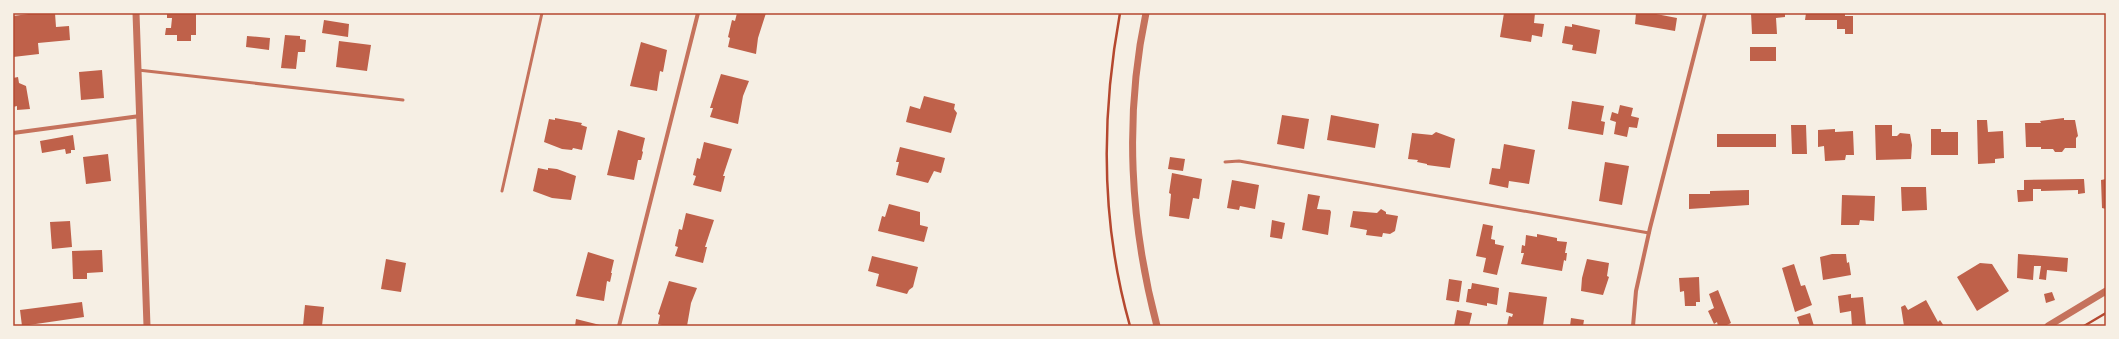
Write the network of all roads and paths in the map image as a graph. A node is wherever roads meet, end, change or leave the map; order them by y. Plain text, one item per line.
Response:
1 (136, 13) edge
2 (542, 13) edge
3 (698, 13) edge
4 (1120, 13) edge
5 (1146, 13) edge
6 (1706, 13) edge
7 (138, 70) junction
8 (403, 100) dead end
9 (140, 116) junction
10 (13, 134) edge
11 (1225, 162) dead end
12 (502, 191) dead end
13 (1649, 233) junction
14 (2106, 291) edge
15 (2106, 313) edge
16 (146, 326) edge
17 (619, 326) edge
18 (1130, 326) edge
19 (1157, 326) edge
20 (1633, 326) edge
21 (2048, 326) edge
22 (2084, 326) edge

1 - 7 street
2 - 12 lane
3 - 17 street
4 - 18 path
5 - 19 street
6 - 13 street
7 - 8 lane
7 - 9 street
9 - 10 street
9 - 16 street
11 - 13 lane
13 - 20 street
14 - 21 street
15 - 22 path

